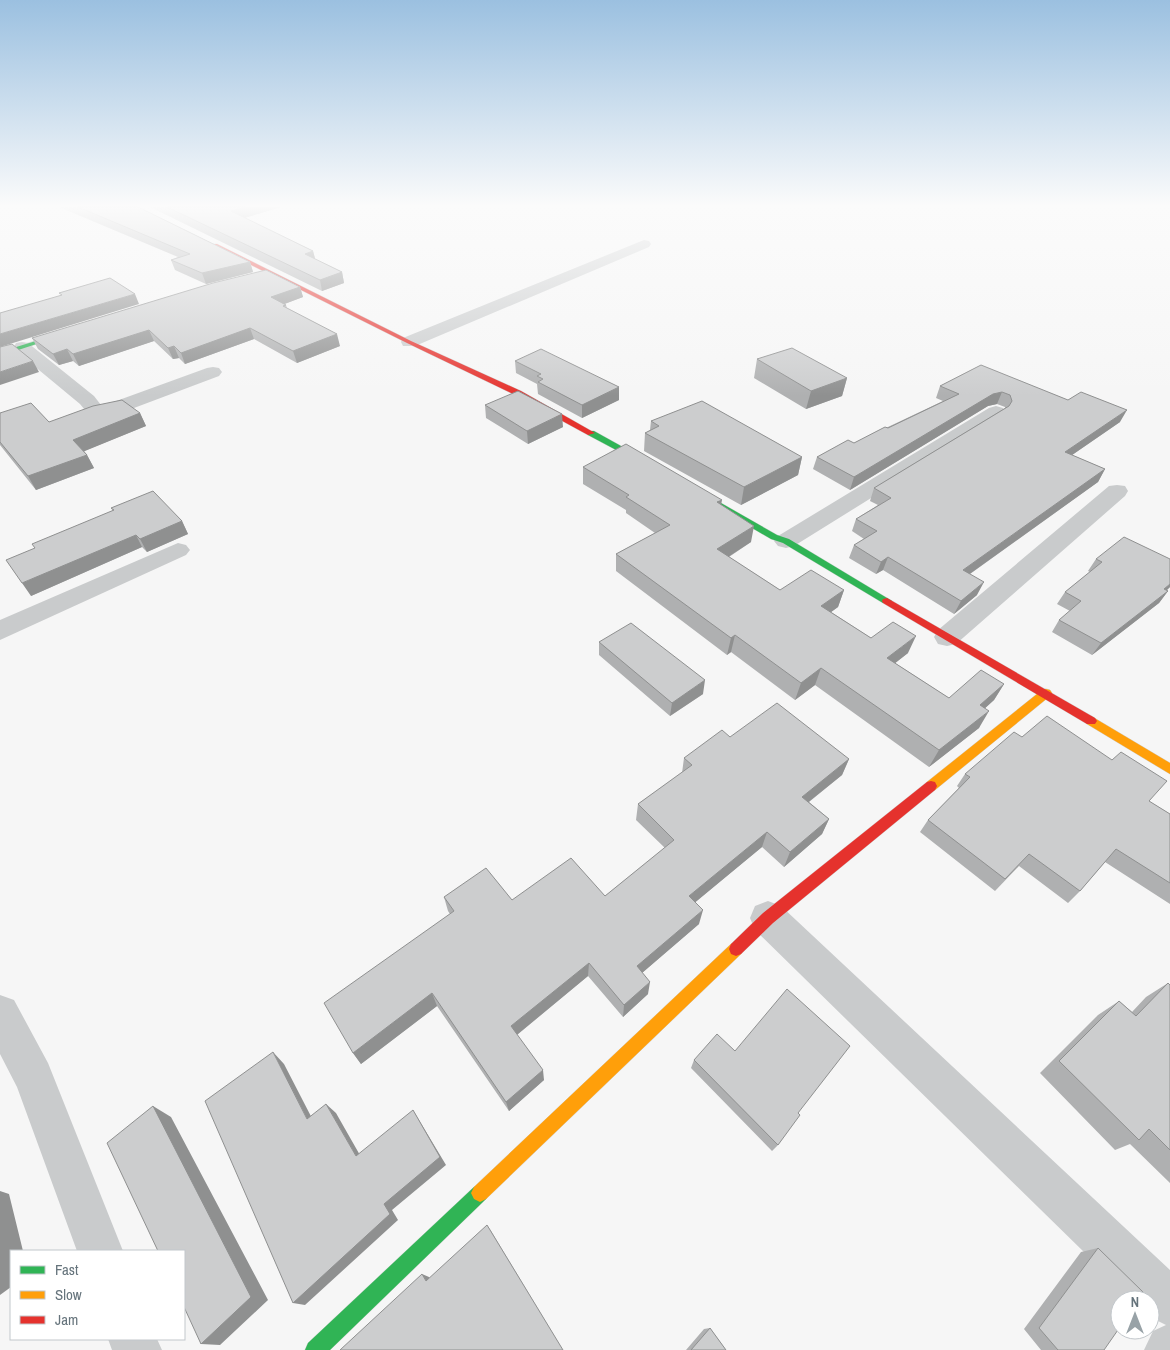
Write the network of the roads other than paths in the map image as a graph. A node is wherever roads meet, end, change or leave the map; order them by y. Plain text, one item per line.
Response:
1 (268, 270) edge
2 (582, 270) edge
3 (274, 273) junction
4 (256, 278) edge
5 (85, 328) edge
6 (409, 342) junction
7 (22, 347) junction
8 (0, 354) edge
9 (214, 372) dead end
10 (996, 412) edge
11 (663, 472) edge
12 (1117, 491) dead end
13 (706, 497) edge
14 (786, 541) junction
15 (178, 550) dead end
16 (0, 631) edge
17 (947, 637) junction
18 (1046, 693) junction
19 (1170, 769) edge
20 (768, 918) junction
21 (0, 1014) edge
22 (100, 1250) edge
23 (1170, 1303) edge
24 (315, 1350) edge

1 - 3 main road
2 - 6 street
3 - 4 main road
3 - 6 main road
5 - 7 main road
6 - 11 main road
7 - 8 main road
7 - 9 street
10 - 14 street
12 - 17 street
13 - 14 main road
14 - 17 main road
15 - 16 street
17 - 18 main road
18 - 19 main road
18 - 20 main road
20 - 23 street
20 - 24 main road
21 - 22 street

